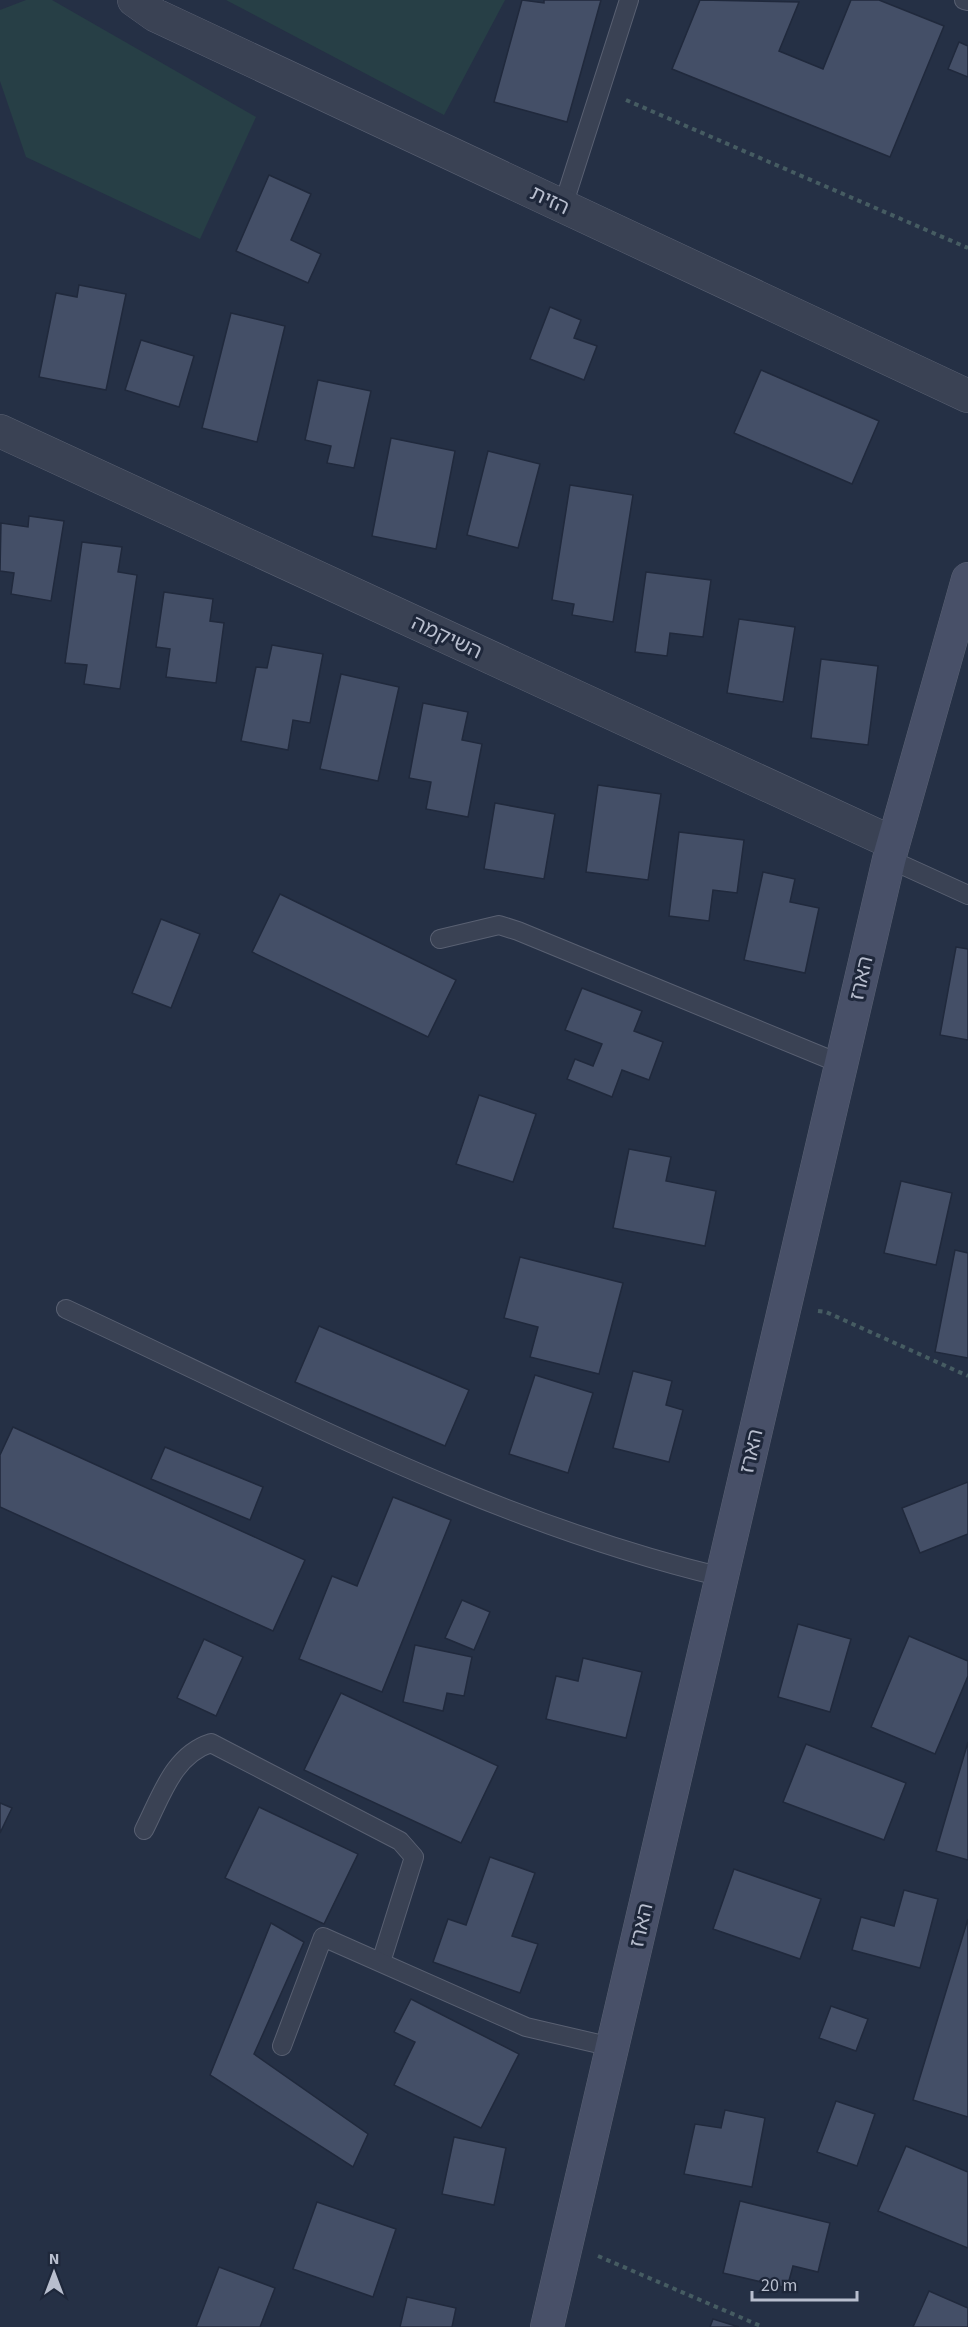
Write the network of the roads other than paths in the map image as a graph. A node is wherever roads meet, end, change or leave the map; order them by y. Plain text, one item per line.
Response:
1 (134, 0) edge
2 (629, 0) edge
3 (563, 206) junction
4 (968, 396) edge
5 (0, 431) edge
6 (968, 579) edge
7 (891, 851) junction
8 (968, 895) edge
9 (440, 939) dead end
10 (841, 1064) junction
11 (66, 1309) dead end
12 (722, 1577) junction
13 (144, 1830) dead end
14 (381, 1962) junction
15 (282, 2046) dead end
16 (612, 2047) junction
17 (547, 2327) edge

1 - 3 street, הזית
2 - 3 lane
3 - 4 street, הזית
5 - 7 street, השיקמה
6 - 7 street, הארז
7 - 8 lane
7 - 10 street, הארז
9 - 10 lane
10 - 12 street, הארז
11 - 12 lane
12 - 16 street, הארז
13 - 14 lane
14 - 15 lane
14 - 16 lane
16 - 17 street, הארז

